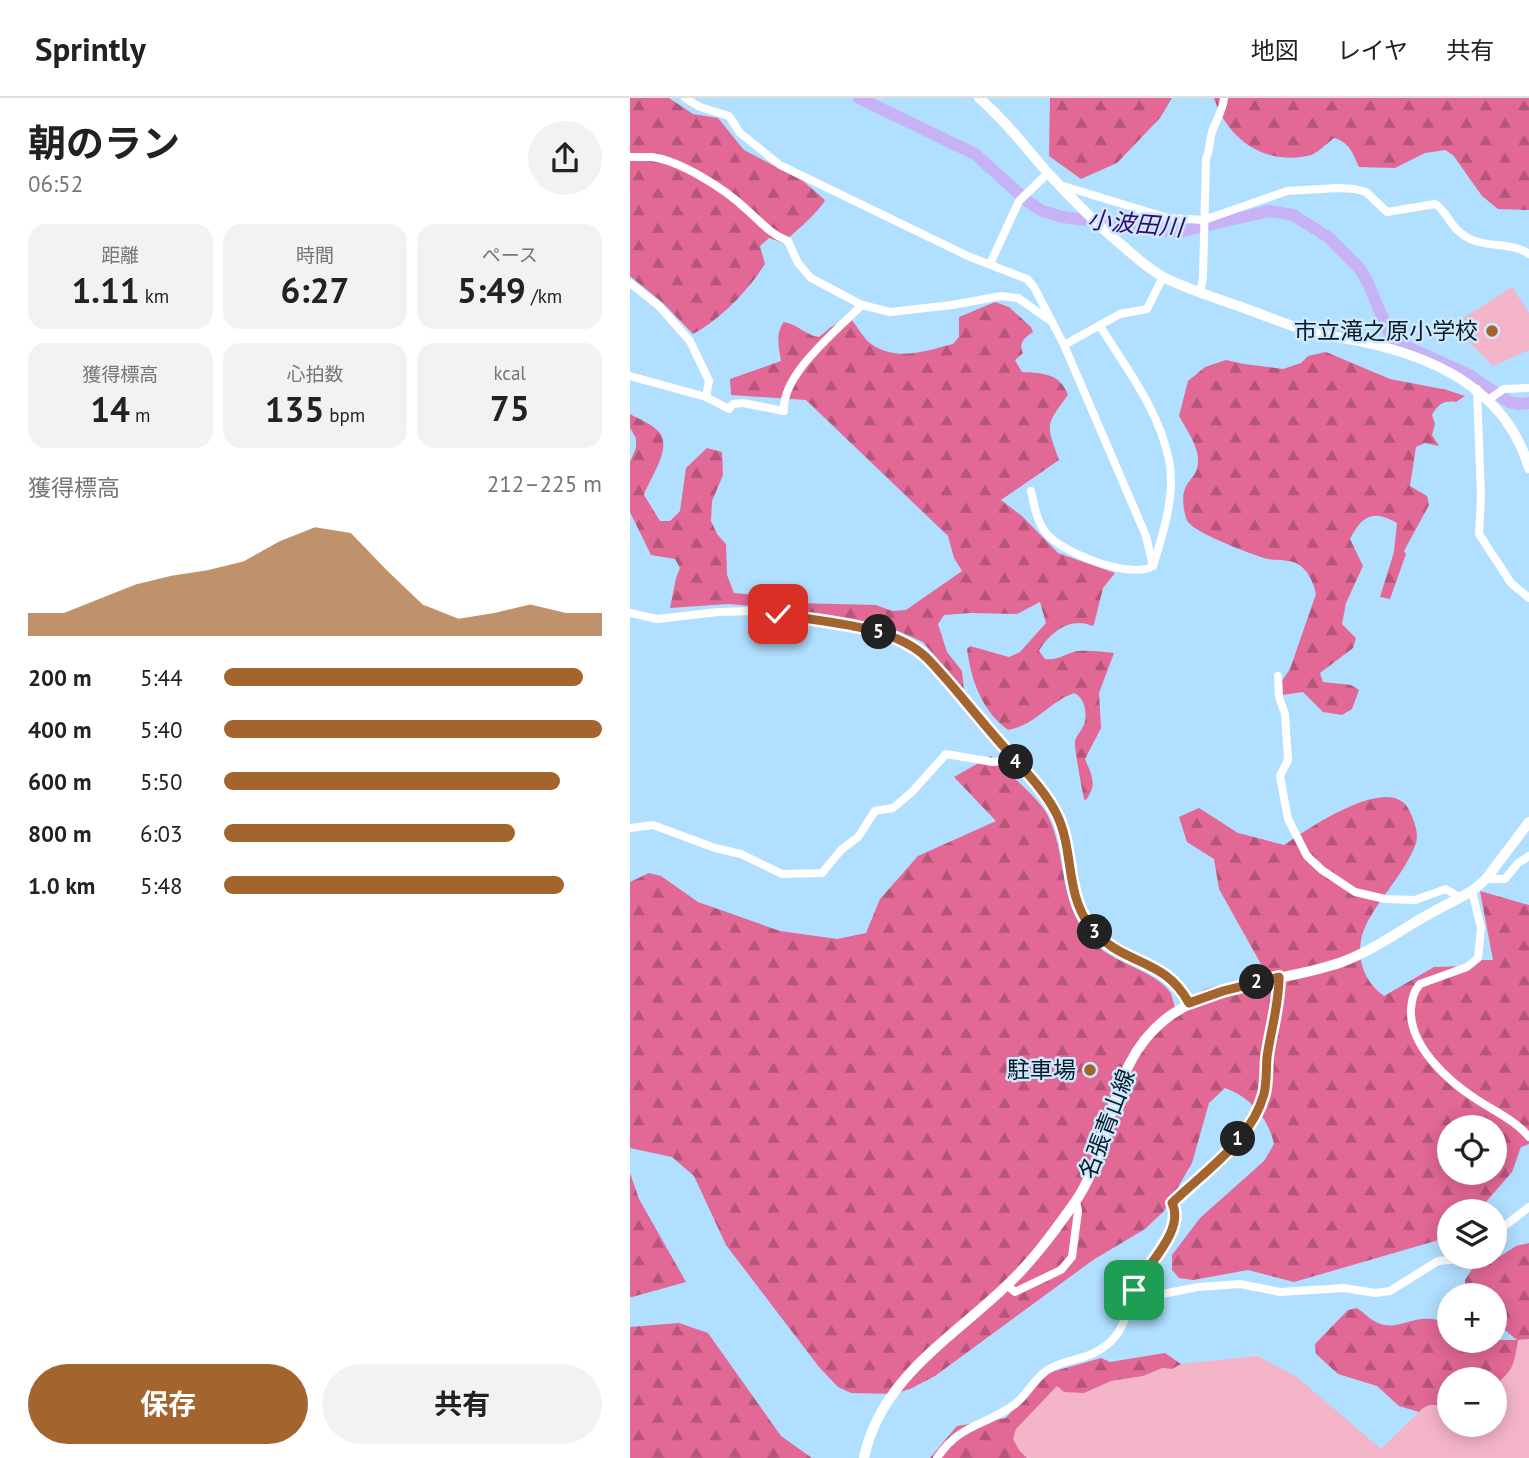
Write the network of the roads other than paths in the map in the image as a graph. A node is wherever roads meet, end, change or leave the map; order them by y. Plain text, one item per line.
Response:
1 (685, 98) edge
2 (979, 98) edge
3 (1224, 98) edge
4 (630, 157) edge
5 (1048, 173) junction
6 (1060, 184) junction
7 (1204, 225) junction
8 (1529, 254) edge
9 (990, 264) junction
10 (1163, 277) junction
11 (630, 283) edge
12 (1200, 292) junction
13 (862, 305) junction
14 (1049, 320) junction
15 (1100, 326) junction
16 (1064, 345) junction
17 (630, 376) edge
18 (1529, 388) edge
19 (1477, 389) junction
20 (706, 397) junction
21 (1490, 399) junction
22 (1529, 468) edge
23 (1031, 491) dead end
24 (1153, 566) junction
25 (1529, 598) edge
26 (630, 613) edge
27 (1279, 676) dead end
28 (1014, 760) junction
29 (1529, 822) edge
30 (630, 828) edge
31 (1529, 856) edge
32 (1486, 879) junction
33 (1472, 891) junction
34 (1460, 898) junction
35 (1279, 977) junction
36 (1189, 1003) junction
37 (1529, 1137) edge
38 (1076, 1201) junction
39 (1529, 1207) edge
40 (1507, 1224) edge
41 (1437, 1262) edge
42 (1007, 1286) junction
43 (1132, 1300) junction
44 (864, 1458) edge
45 (937, 1458) edge

1 - 9 street
2 - 5 main road
3 - 7 street
4 - 13 street
5 - 6 main road
5 - 9 street
6 - 7 street
6 - 10 main road
7 - 8 street
7 - 12 street
9 - 14 street
10 - 12 main road
10 - 15 street
11 - 20 street
12 - 19 main road
13 - 14 street
13 - 20 street
14 - 16 street
15 - 16 street
15 - 24 street
16 - 24 street
17 - 20 street
18 - 21 street
19 - 21 main road
19 - 25 street
21 - 22 main road
23 - 24 street
26 - 28 street
27 - 34 street
28 - 30 street
28 - 36 street
29 - 32 main road, 名張青山線
31 - 32 street
32 - 33 main road, 名張青山線
33 - 34 main road, 名張青山線
33 - 37 street
34 - 35 main road, 名張青山線
35 - 36 main road, 名張青山線
35 - 43 street
36 - 38 main road, 名張青山線
38 - 42 main road, 名張青山線
38 - 42 street
39 - 40 street
41 - 43 street
42 - 44 main road, 名張青山線
43 - 45 street

